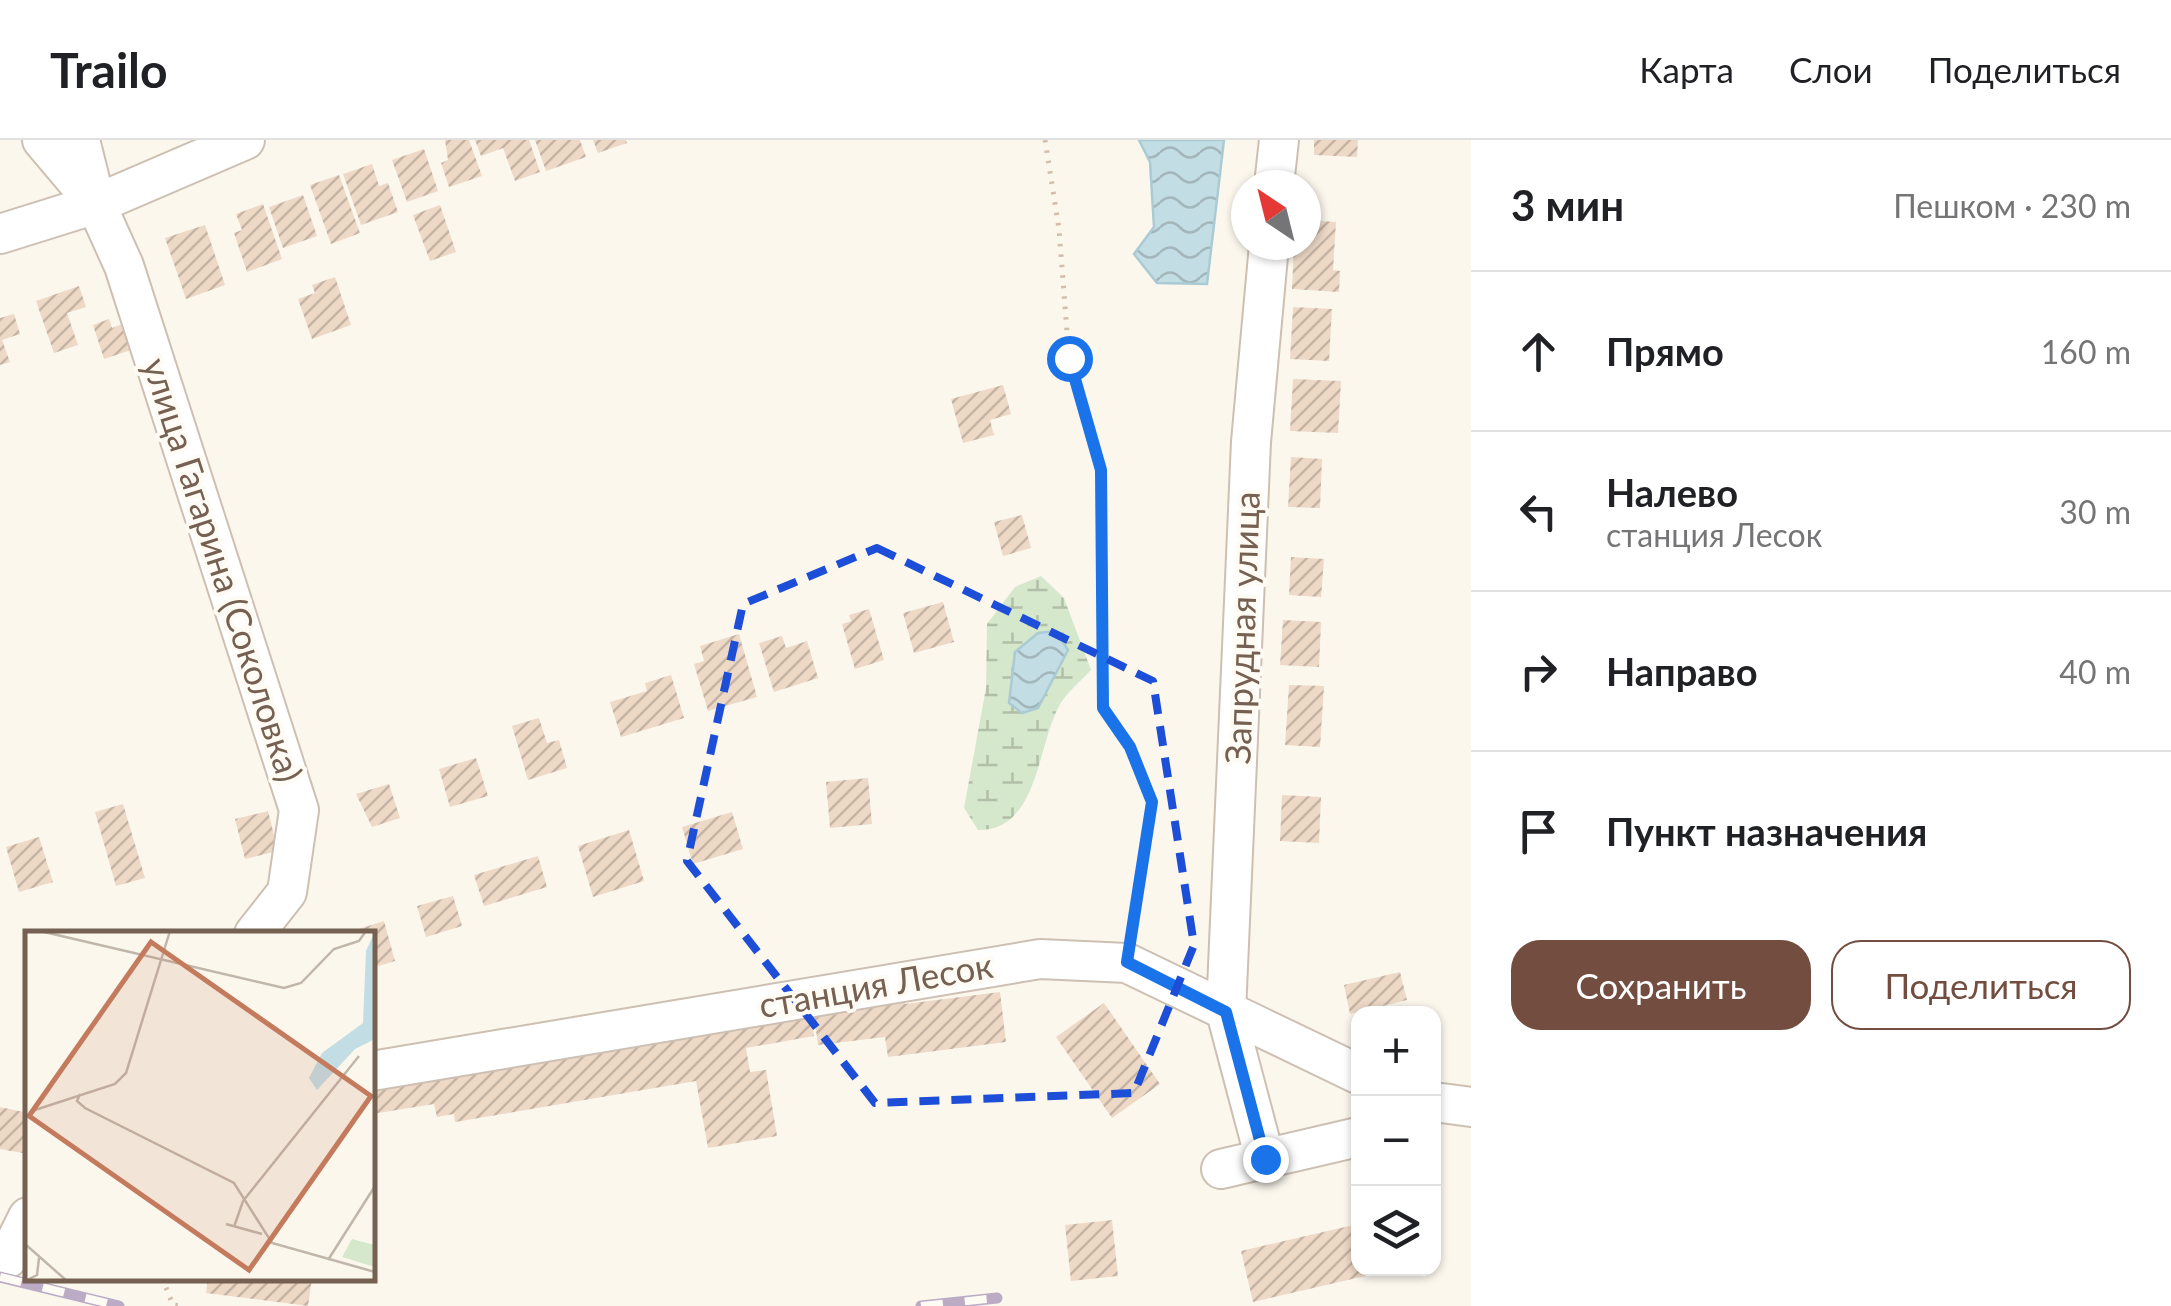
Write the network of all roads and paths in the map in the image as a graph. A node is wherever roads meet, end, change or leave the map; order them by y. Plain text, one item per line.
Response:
1 (42, 140) edge
2 (80, 140) edge
3 (245, 140) edge
4 (1045, 140) edge
5 (1278, 140) edge
6 (1275, 170) edge
7 (96, 204) junction
8 (0, 234) edge
9 (1268, 260) edge
10 (256, 931) edge
11 (1127, 962) junction
12 (1226, 1012) junction
13 (375, 1070) edge
14 (1351, 1071) edge
15 (1441, 1103) edge
16 (1471, 1107) edge
17 (1351, 1140) edge
18 (1265, 1159) junction
19 (1222, 1169) dead end
20 (18, 1218) edge
21 (7, 1260) dead end
22 (163, 1281) edge
23 (184, 1306) edge

1 - 7 street
2 - 7 street
3 - 7 street
4 - 11 path
5 - 6 street
7 - 8 street
7 - 10 street, улица Гагарина (Соколовка)
9 - 12 street, Запрудная улица
11 - 12 street, станция Лесок
11 - 13 street, станция Лесок
12 - 14 street, станция Лесок
12 - 18 street, Запрудная улица
15 - 16 street
17 - 18 street
18 - 19 street
20 - 21 street
22 - 23 path

